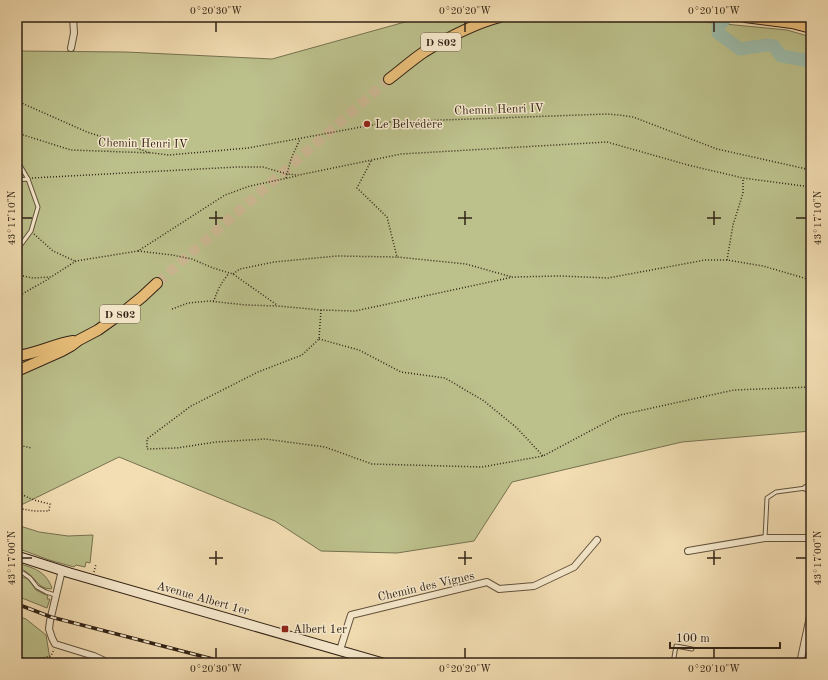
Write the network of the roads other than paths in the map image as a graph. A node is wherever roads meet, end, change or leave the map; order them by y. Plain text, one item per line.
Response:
1 (73, 17) edge
2 (500, 17) edge
3 (745, 17) edge
4 (811, 28) edge
5 (71, 48) dead end
6 (389, 79) tunnel mouth
7 (17, 160) edge
8 (28, 179) junction
9 (17, 180) edge
10 (17, 250) edge
11 (157, 283) tunnel mouth
12 (79, 340) junction
13 (17, 356) edge
14 (17, 371) edge
15 (808, 488) edge
16 (765, 538) junction
17 (811, 538) edge
18 (597, 540) dead end
19 (688, 551) dead end
20 (17, 556) edge
21 (62, 570) junction
22 (17, 571) edge
23 (56, 595) junction
24 (811, 612) edge
25 (692, 649) dead end
26 (340, 650) junction
27 (109, 663) edge
28 (383, 663) edge
29 (673, 663) edge
30 (800, 663) edge

1 - 5 street
2 - 6 main road, D 802
3 - 4 main road
7 - 8 lane
8 - 9 lane
8 - 10 lane
11 - 12 main road, D 802
12 - 13 main road, D 802
12 - 14 main road, D 802
15 - 16 lane
16 - 17 street
16 - 19 street
18 - 26 street, Chemin des Vignes
20 - 21 main road, Avenue Albert 1er
21 - 23 street
21 - 26 main road, Avenue Albert 1er
22 - 23 lane
23 - 27 street
24 - 30 street
25 - 29 lane
26 - 28 main road, Avenue Albert 1er

